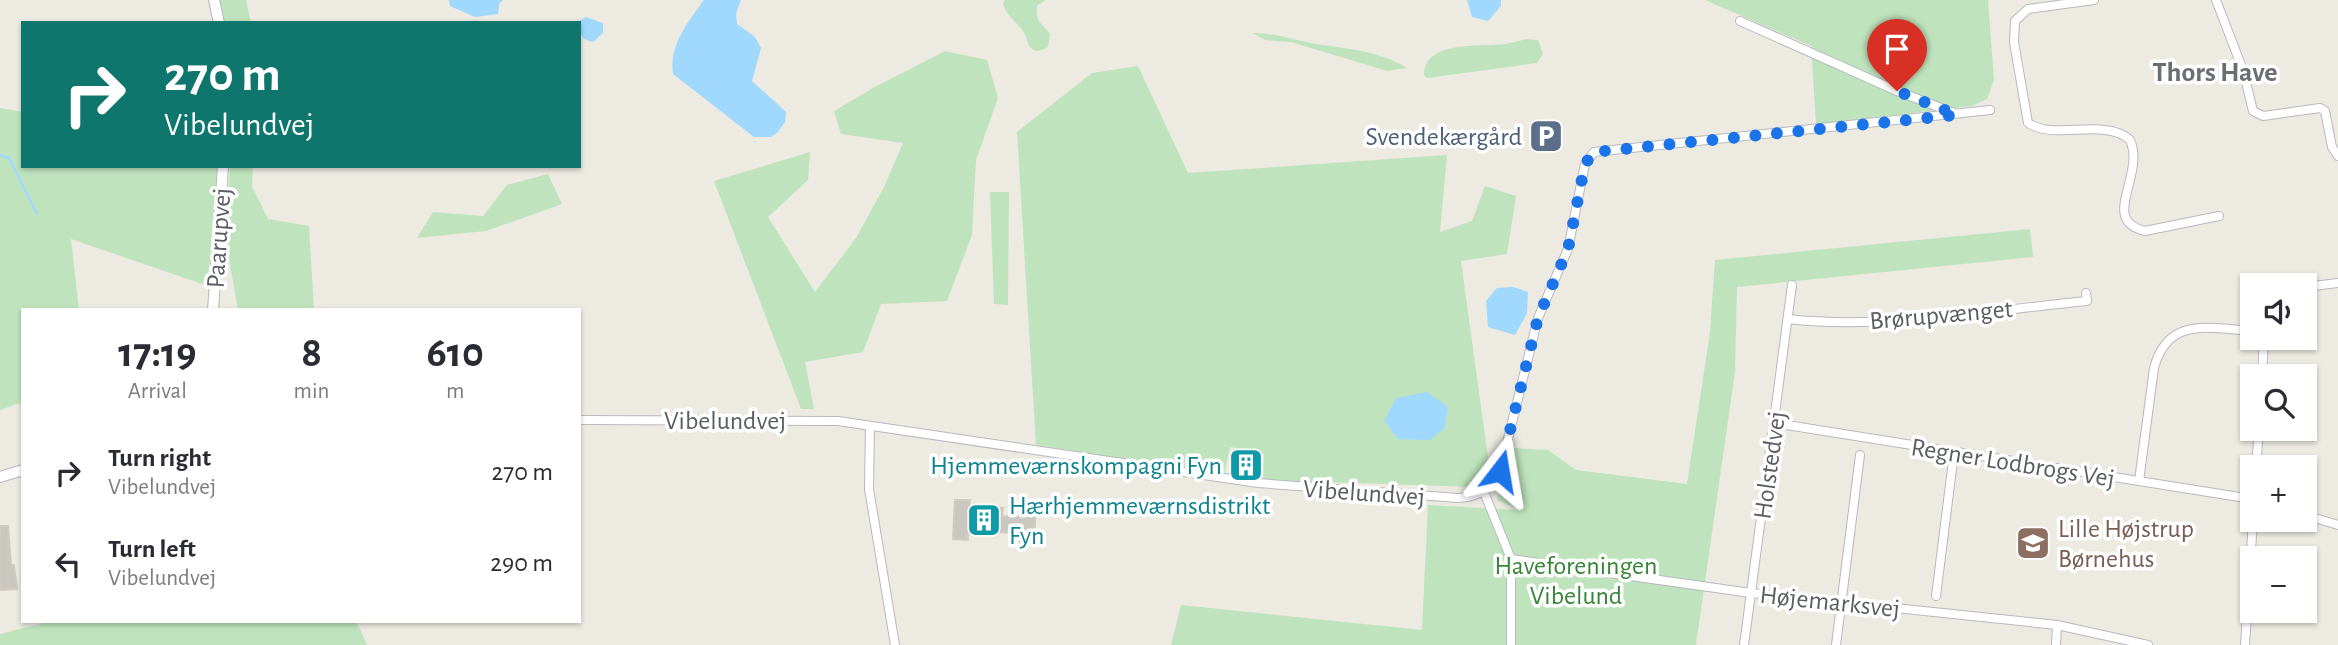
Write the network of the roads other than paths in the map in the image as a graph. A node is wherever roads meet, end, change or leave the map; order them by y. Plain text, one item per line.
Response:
1 (214, 0) edge
2 (2094, 0) edge
3 (2216, 0) edge
4 (1740, 20) dead end
5 (219, 21) edge
6 (1990, 110) dead end
7 (1957, 115) junction
8 (2338, 156) edge
9 (223, 168) edge
10 (2219, 216) dead end
11 (2338, 283) edge
12 (1792, 285) dead end
13 (2317, 286) edge
14 (2086, 293) dead end
15 (213, 308) edge
16 (1788, 319) junction
17 (2240, 331) edge
18 (581, 420) edge
19 (1774, 423) junction
20 (870, 426) junction
21 (1954, 453) junction
22 (1860, 455) dead end
23 (21, 471) edge
24 (0, 477) edge
25 (2138, 481) junction
26 (1484, 492) junction
27 (2240, 497) edge
28 (2317, 519) edge
29 (2338, 525) edge
30 (2252, 532) edge
31 (1511, 559) junction
32 (1751, 593) junction
33 (1936, 596) dead end
34 (1842, 603) junction
35 (2057, 625) junction
36 (895, 645) edge
37 (1511, 645) edge
38 (1744, 645) edge
39 (1836, 645) edge
40 (2056, 645) edge
41 (2148, 645) edge
42 (2245, 645) edge

1 - 5 street
2 - 10 street
3 - 8 street
4 - 7 street
6 - 7 street
7 - 26 street
9 - 15 street, Paarupvej
11 - 13 street
12 - 16 street, Holstedvej
14 - 16 street, Brørupvænget
16 - 19 street, Holstedvej
17 - 25 street
18 - 20 street, Vibelundvej
19 - 21 street, Regner Lodbrogs Vej
19 - 32 street, Holstedvej
20 - 26 street, Vibelundvej
20 - 36 street
21 - 25 street, Regner Lodbrogs Vej
21 - 33 street
22 - 34 street
23 - 24 street
25 - 27 street, Regner Lodbrogs Vej
26 - 31 street
28 - 29 street
30 - 42 street
31 - 32 street, Højemarksvej
31 - 37 street
32 - 34 street, Højemarksvej
32 - 38 street, Holstedvej
34 - 35 street, Højemarksvej
34 - 39 street
35 - 40 street
35 - 41 street, Højemarksvej

